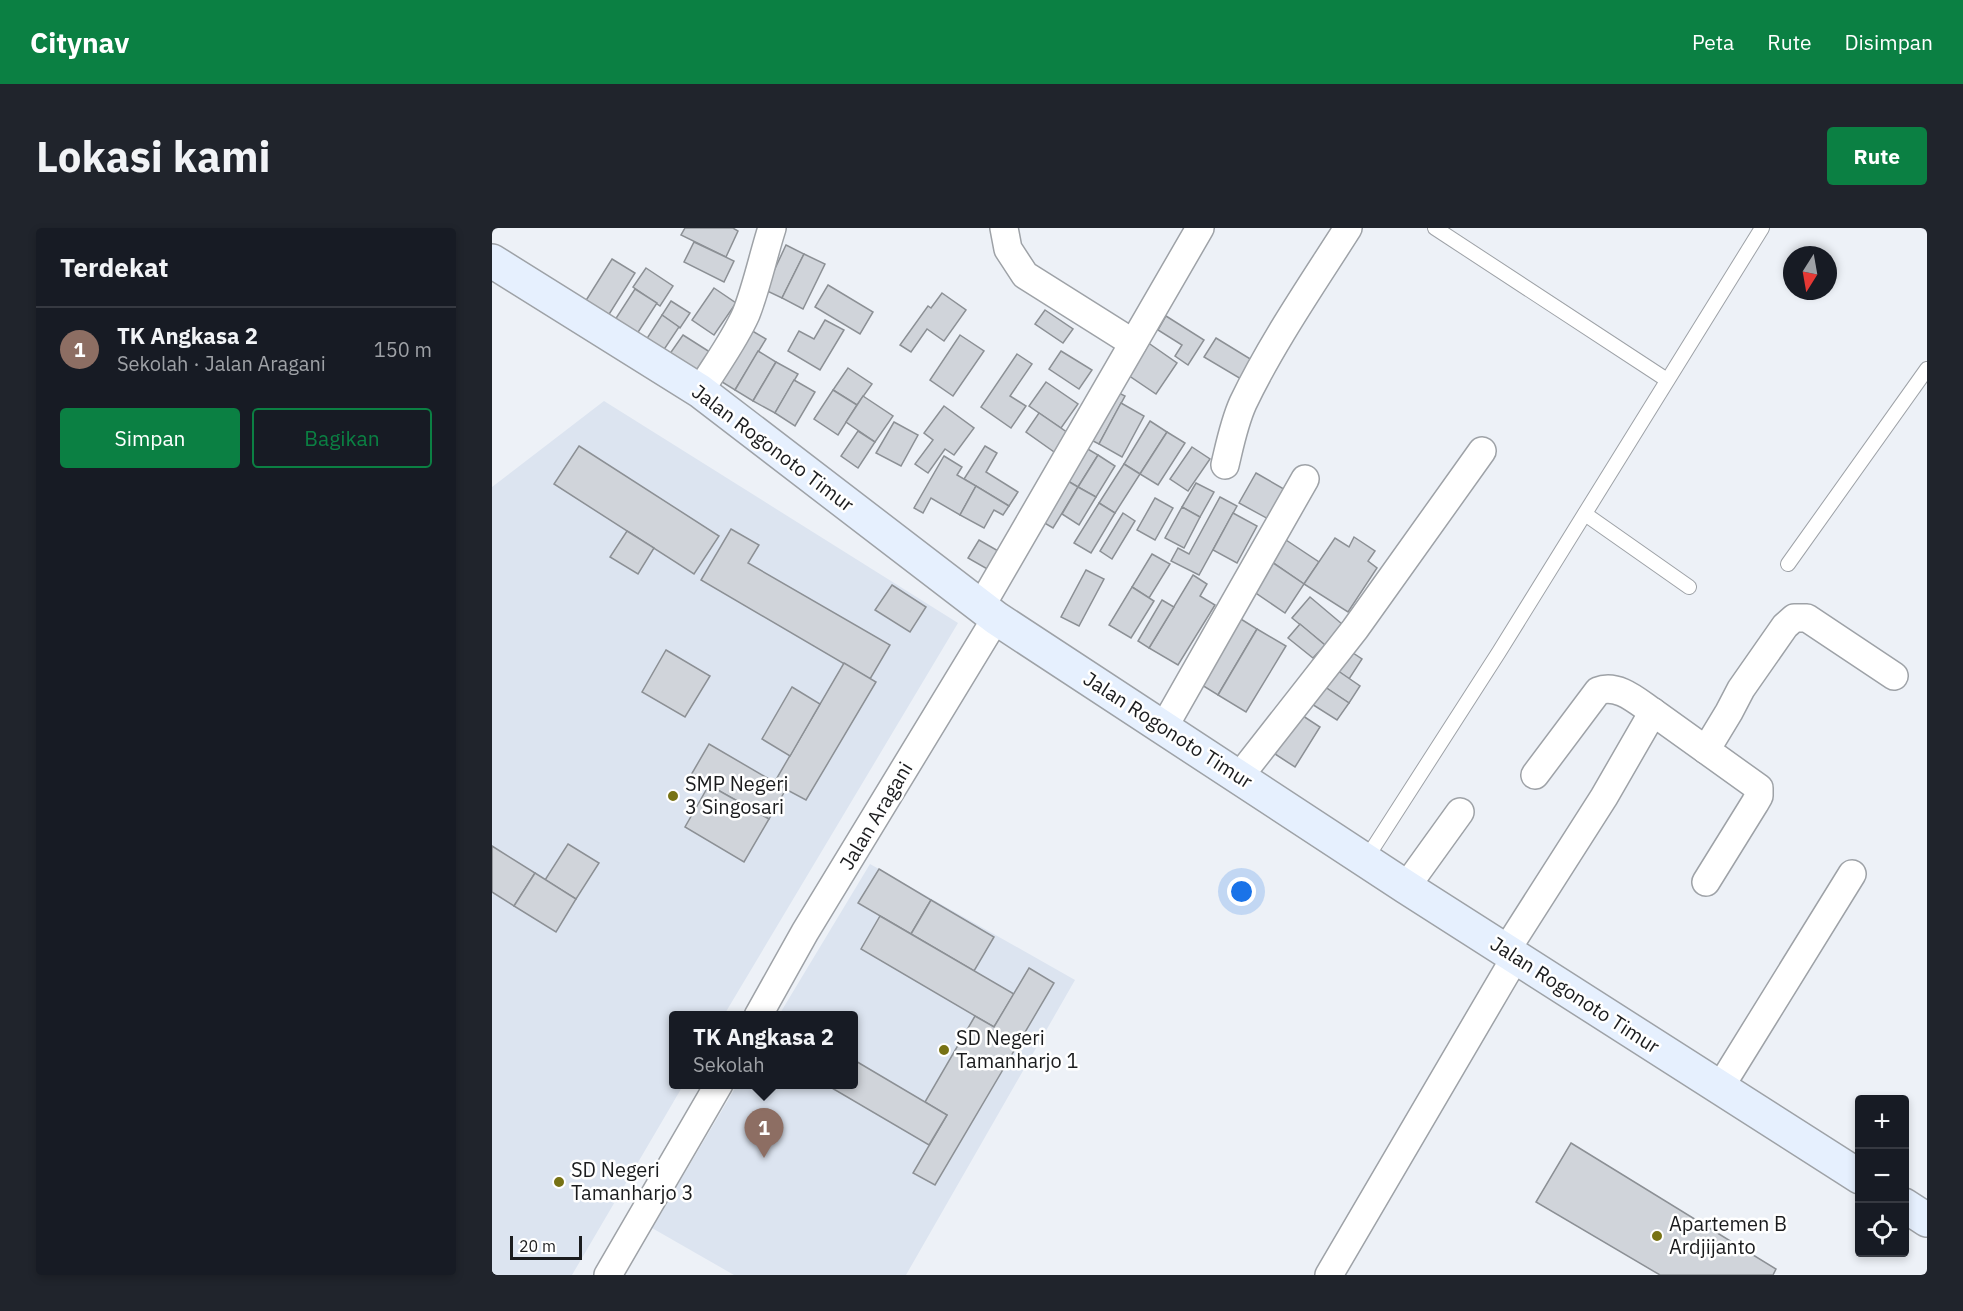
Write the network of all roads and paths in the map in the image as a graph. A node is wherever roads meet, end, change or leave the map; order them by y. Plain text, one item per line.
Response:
1 (772, 228) edge
2 (1004, 228) edge
3 (1200, 228) edge
4 (1348, 228) edge
5 (1434, 228) edge
6 (1762, 228) edge
7 (492, 261) edge
8 (1133, 343) junction
9 (1927, 369) edge
10 (1667, 380) junction
11 (700, 391) junction
12 (1482, 451) dead end
13 (1225, 465) dead end
14 (1305, 479) dead end
15 (1585, 514) junction
16 (1788, 564) dead end
17 (1689, 587) dead end
18 (988, 613) junction
19 (1894, 676) dead end
20 (1653, 712) junction
21 (1164, 727) junction
22 (1706, 750) junction
23 (1535, 775) dead end
24 (1239, 777) junction
25 (1460, 812) dead end
26 (1366, 859) junction
27 (1852, 874) dead end
28 (1707, 882) dead end
29 (1406, 886) junction
30 (1511, 953) junction
31 (761, 1011) edge
32 (716, 1089) edge
33 (1719, 1089) junction
34 (1855, 1174) edge
35 (1909, 1208) edge
36 (1927, 1220) edge
37 (608, 1275) edge
38 (1329, 1275) edge

1 - 11 street
2 - 8 street
3 - 8 street, Jalan Aragani
4 - 13 street
5 - 10 lane
6 - 10 lane
7 - 11 main road, Jalan Rogonoto Timur
8 - 18 street, Jalan Aragani
9 - 16 lane
10 - 15 lane
11 - 18 main road, Jalan Rogonoto Timur
12 - 24 street
14 - 21 street
15 - 17 lane
15 - 26 lane
18 - 21 main road, Jalan Rogonoto Timur
18 - 31 street, Jalan Aragani
19 - 22 street
20 - 22 street
20 - 23 street
20 - 30 street
21 - 24 main road, Jalan Rogonoto Timur
22 - 28 street
24 - 26 main road, Jalan Rogonoto Timur
25 - 29 street
26 - 29 main road, Jalan Rogonoto Timur
27 - 33 street
29 - 30 main road, Jalan Rogonoto Timur
30 - 33 main road, Jalan Rogonoto Timur
30 - 38 street
32 - 37 street
33 - 34 main road, Jalan Rogonoto Timur
35 - 36 main road

